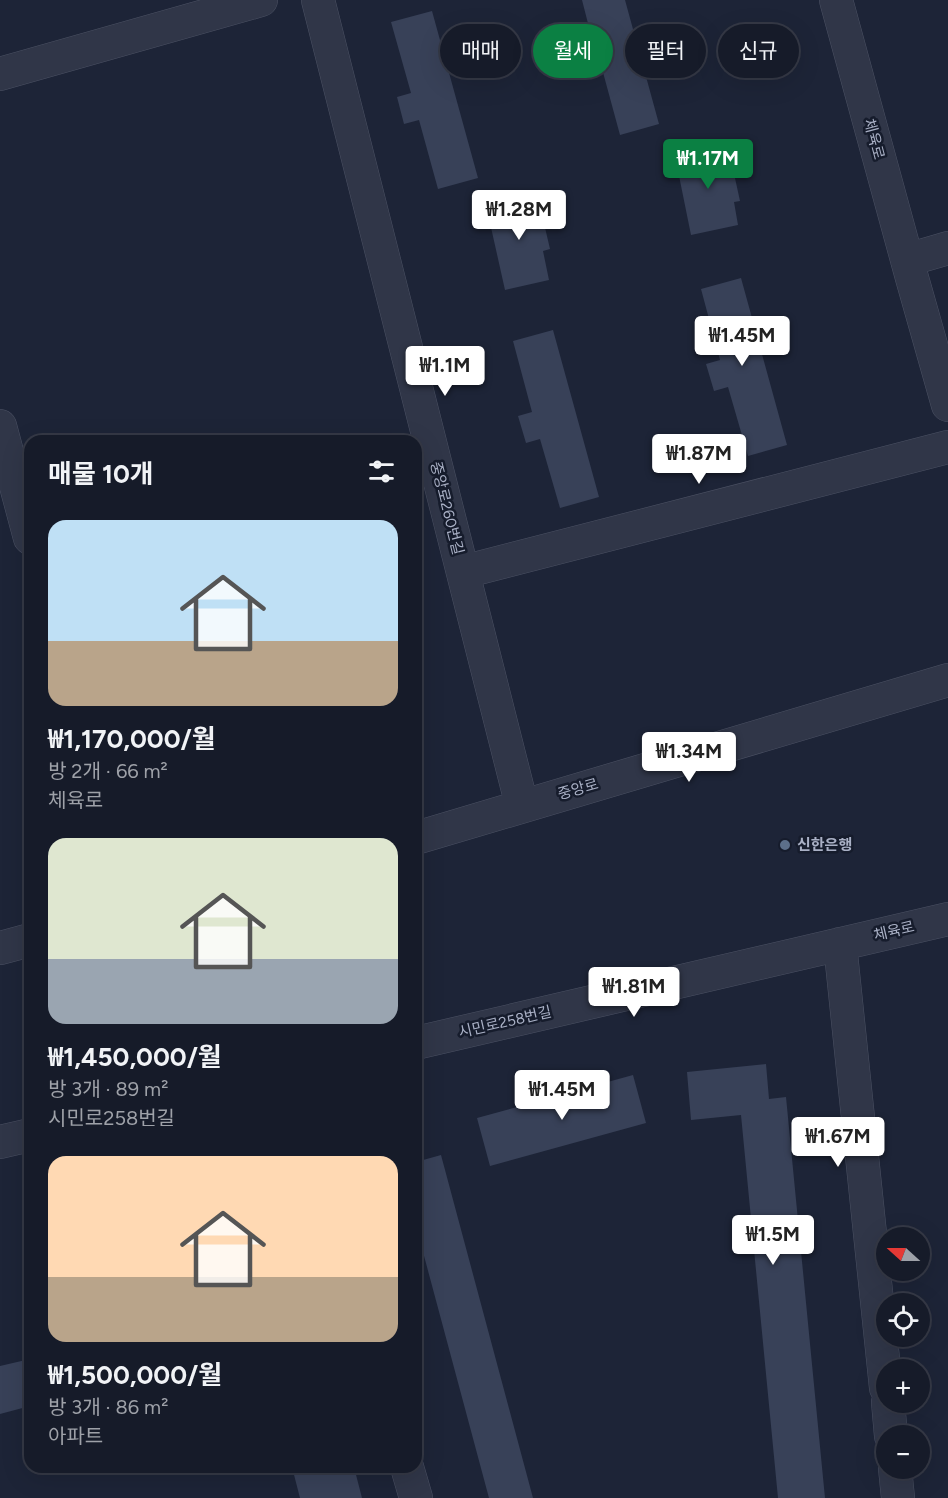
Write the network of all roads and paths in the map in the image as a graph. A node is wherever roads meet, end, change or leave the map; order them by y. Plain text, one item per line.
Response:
1 (261, 0) edge
2 (318, 0) edge
3 (836, 0) edge
4 (0, 74) edge
5 (948, 248) edge
6 (909, 269) junction
7 (948, 269) edge
8 (948, 405) edge
9 (0, 426) edge
10 (948, 447) edge
11 (24, 516) edge
12 (463, 572) junction
13 (948, 680) edge
14 (522, 806) junction
15 (422, 836) edge
16 (948, 919) edge
17 (24, 942) edge
18 (840, 944) junction
19 (0, 948) edge
20 (422, 1042) edge
21 (24, 1136) edge
22 (0, 1142) edge
23 (883, 1359) edge
24 (409, 1473) edge
25 (896, 1479) edge
26 (416, 1498) edge
27 (898, 1498) edge

1 - 4 street
2 - 12 street, 중앙로260번길
3 - 6 street, 체육로
5 - 6 street
6 - 7 street
6 - 8 street, 체육로
9 - 11 street
10 - 12 street
12 - 14 street, 중앙로260번길
13 - 14 street, 중앙로
14 - 15 street, 중앙로
16 - 18 street, 체육로
17 - 19 street
18 - 20 street, 시민로258번길
18 - 23 street
21 - 22 street
24 - 26 street
25 - 27 street

